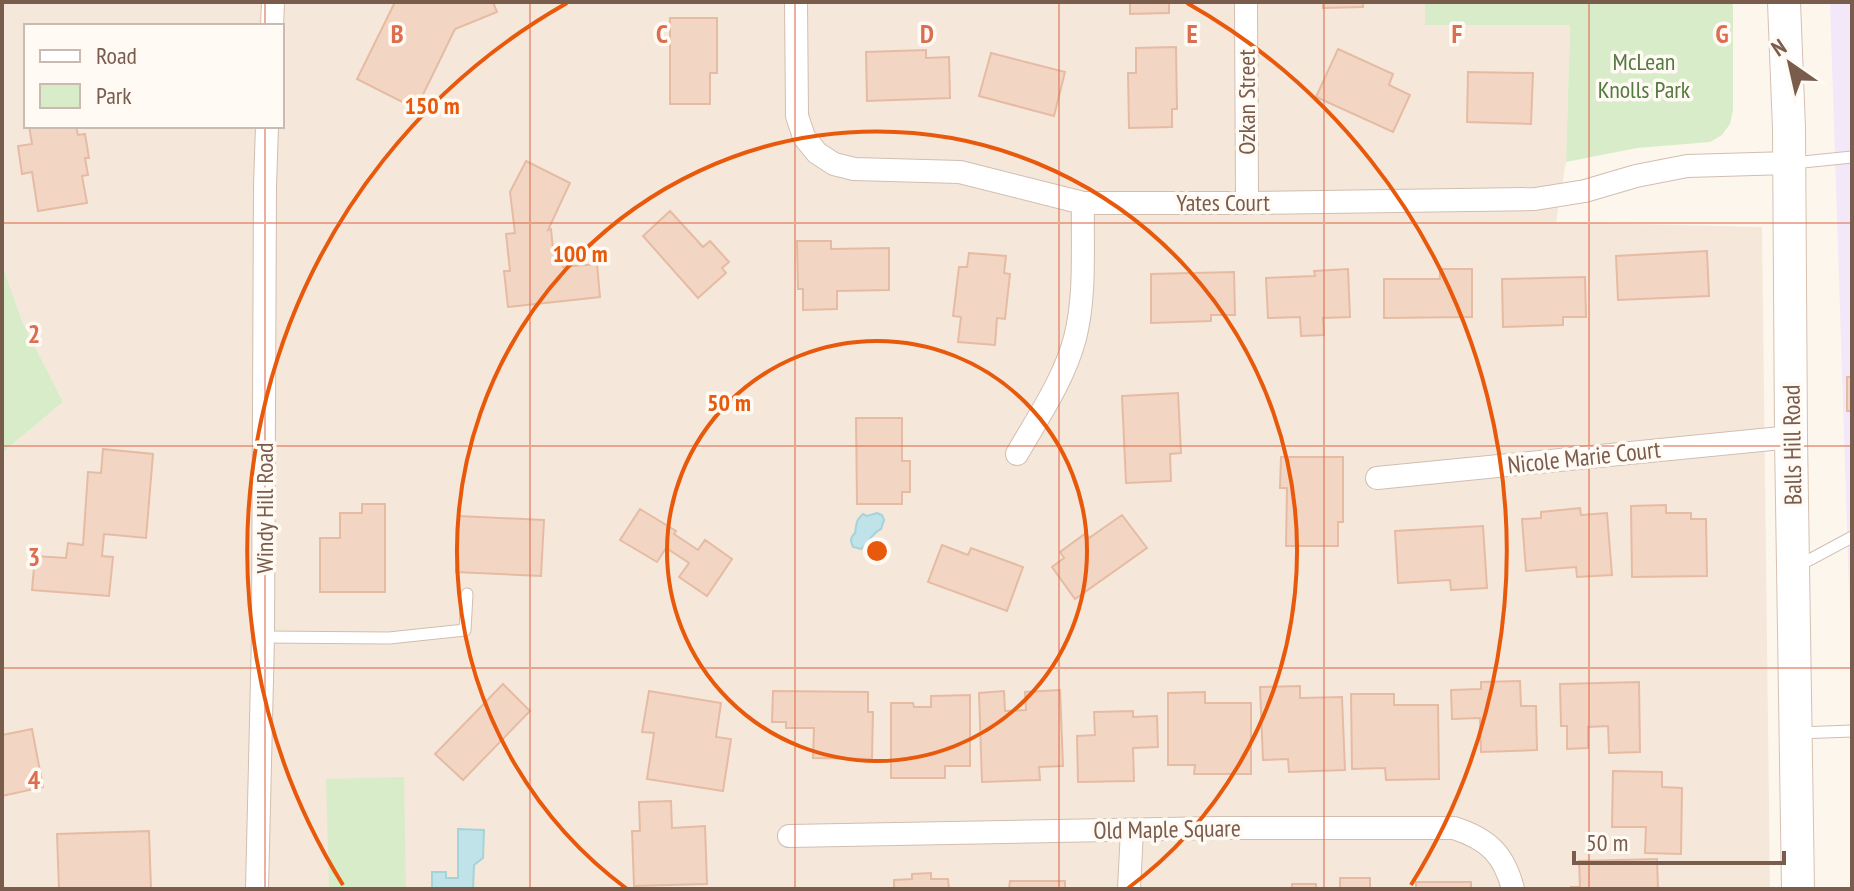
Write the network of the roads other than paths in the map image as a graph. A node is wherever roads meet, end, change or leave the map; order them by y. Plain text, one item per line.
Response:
1 (273, 2) edge
2 (796, 2) edge
3 (1246, 2) edge
4 (1784, 2) edge
5 (272, 24) edge
6 (267, 128) edge
7 (1852, 157) edge
8 (1789, 163) junction
9 (1083, 203) junction
10 (1247, 203) junction
11 (1791, 437) junction
12 (1017, 454) dead end
13 (1377, 478) dead end
14 (1852, 537) edge
15 (1794, 568) junction
16 (467, 594) dead end
17 (263, 637) junction
18 (1852, 731) edge
19 (1797, 733) junction
20 (1132, 830) junction
21 (789, 836) dead end
22 (257, 889) edge
23 (1129, 889) edge
24 (1513, 889) edge
25 (1798, 889) edge

1 - 5 street
2 - 9 street, Yates Court
3 - 10 street, Ozkan Street
4 - 8 street, Balls Hill Road
6 - 17 street, Windy Hill Road
7 - 8 lane
8 - 10 street, Yates Court
8 - 11 street, Balls Hill Road
9 - 10 street, Yates Court
9 - 12 street
11 - 13 street, Nicole Marie Court
11 - 15 street, Balls Hill Road
14 - 15 lane
15 - 19 street, Balls Hill Road
16 - 17 lane
17 - 22 street, Windy Hill Road
18 - 19 lane
19 - 25 street, Balls Hill Road
20 - 21 street, Old Maple Square
20 - 23 street
20 - 24 street, Old Maple Square

